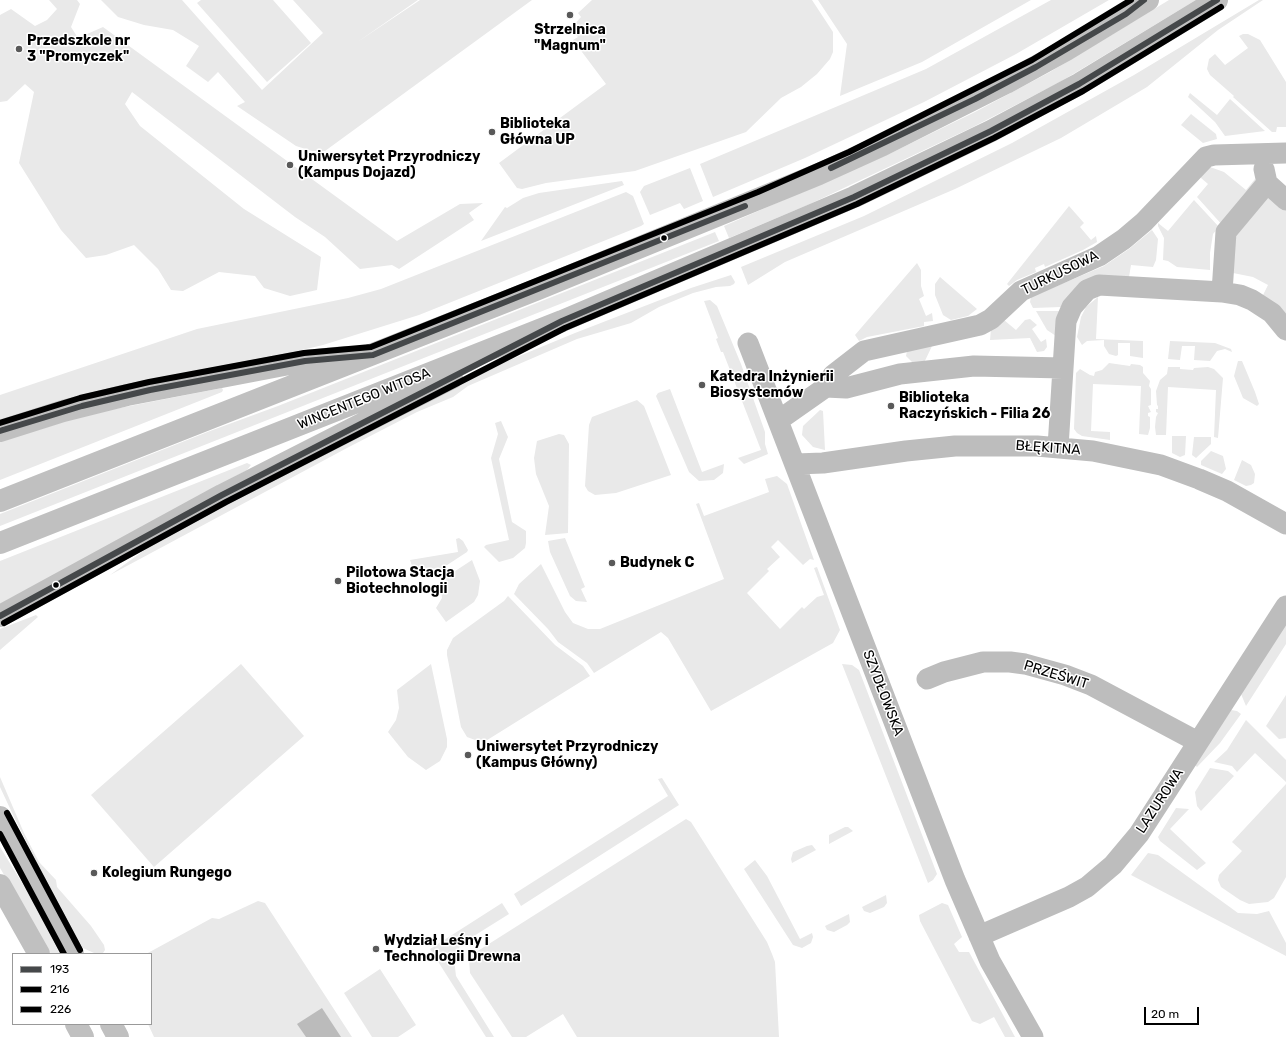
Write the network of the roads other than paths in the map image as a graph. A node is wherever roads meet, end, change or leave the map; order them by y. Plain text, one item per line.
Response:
1 (1144, 0) edge
2 (1148, 0) edge
3 (1217, 0) edge
4 (1126, 14) junction
5 (1286, 153) edge
6 (1261, 154) junction
7 (1267, 183) junction
8 (1286, 200) edge
9 (1222, 292) junction
10 (562, 321) junction
11 (1286, 330) edge
12 (748, 343) dead end
13 (373, 354) junction
14 (1062, 368) junction
15 (826, 387) junction
16 (780, 420) junction
17 (0, 431) edge
18 (1058, 447) junction
19 (796, 464) junction
20 (0, 501) edge
21 (1286, 524) edge
22 (0, 543) edge
23 (1286, 606) edge
24 (0, 616) edge
25 (927, 679) dead end
26 (1198, 742) junction
27 (0, 817) edge
28 (0, 885) edge
29 (980, 936) junction
30 (38, 953) edge
31 (72, 953) edge
32 (77, 1025) edge
33 (112, 1025) edge
34 (83, 1037) edge
35 (118, 1037) edge
36 (1033, 1037) edge

1 - 4 main road
2 - 4 main road
3 - 10 main road, WINCENTEGO WITOSA
4 - 13 main road
5 - 6 street, TURKUSOWA
6 - 7 street
6 - 15 street, TURKUSOWA
7 - 8 street
7 - 9 street
9 - 11 street
9 - 14 street
10 - 22 main road, WINCENTEGO WITOSA
10 - 24 main road
12 - 16 street, SZYDŁOWSKA
13 - 17 main road
13 - 20 main road
14 - 15 street
14 - 18 street
15 - 16 street, TURKUSOWA
16 - 19 street, SZYDŁOWSKA
18 - 19 street, BŁĘKITNA
18 - 21 street, BŁĘKITNA
19 - 29 street, SZYDŁOWSKA
23 - 26 street, LAZUROWA
25 - 26 street, PRZEŚWIT
26 - 29 street, LAZUROWA
27 - 31 main road
28 - 30 main road
29 - 36 street, SZYDŁOWSKA
32 - 34 main road
33 - 35 main road

